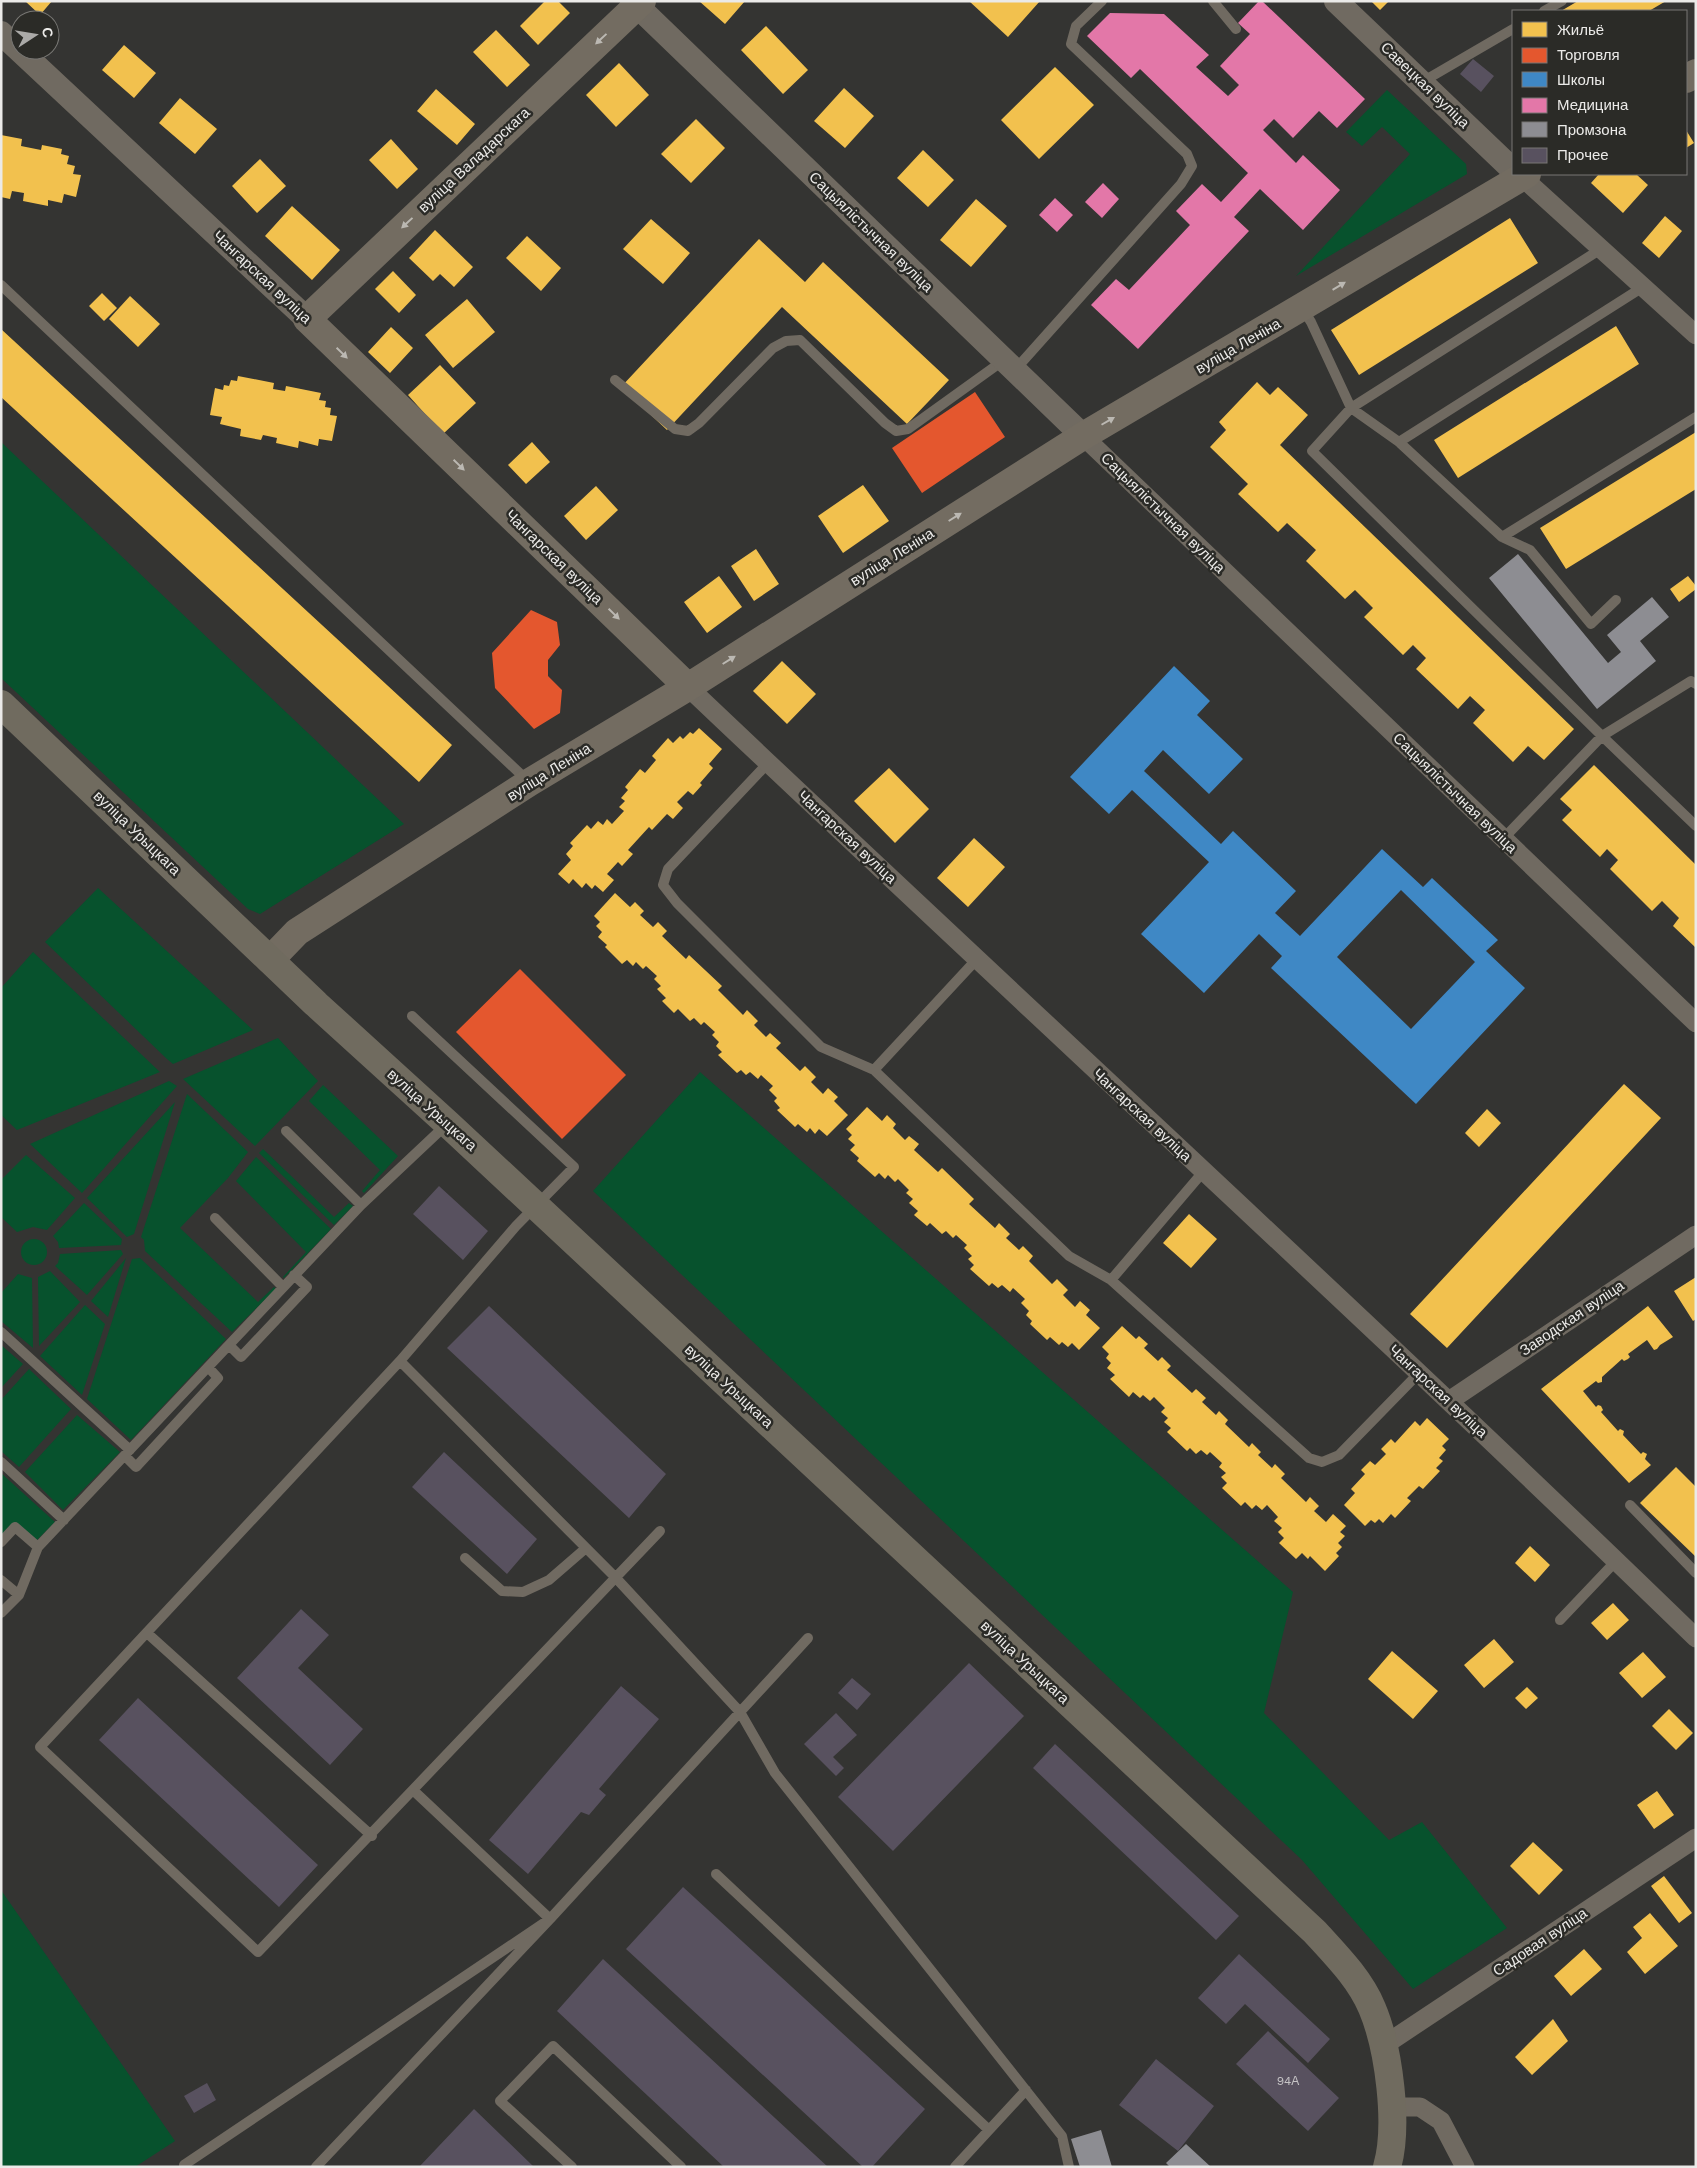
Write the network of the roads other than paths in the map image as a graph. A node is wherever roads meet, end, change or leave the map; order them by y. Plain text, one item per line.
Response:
1 (1102, 1) edge
2 (1213, 1) edge
3 (1336, 1) edge
4 (1562, 1) edge
5 (637, 3) edge
6 (1546, 10) edge
7 (1236, 29) dead end
8 (1512, 30) edge
9 (1, 33) edge
10 (1422, 82) junction
11 (1512, 166) edge
12 (1518, 175) edge
13 (1521, 175) edge
14 (1601, 250) junction
15 (1, 285) edge
16 (1643, 288) junction
17 (1302, 308) junction
18 (306, 319) junction
19 (1696, 335) edge
20 (1009, 365) junction
21 (616, 380) dead end
22 (1351, 408) junction
23 (1696, 417) edge
24 (1083, 436) junction
25 (1399, 442) junction
26 (1502, 537) junction
27 (1616, 600) dead end
28 (1694, 681) edge
29 (688, 687) junction
30 (1, 704) edge
31 (1602, 736) junction
32 (768, 763) junction
33 (530, 782) junction
34 (1696, 826) edge
35 (1503, 839) junction
36 (976, 959) junction
37 (270, 960) junction
38 (412, 1016) dead end
39 (1696, 1023) edge
40 (874, 1070) junction
41 (448, 1124) junction
42 (286, 1131) dead end
43 (1203, 1172) junction
44 (361, 1205) junction
45 (536, 1207) junction
46 (215, 1218) dead end
47 (1696, 1235) edge
48 (294, 1276) junction
49 (1111, 1280) junction
50 (284, 1287) junction
51 (1, 1332) edge
52 (229, 1345) junction
53 (400, 1361) junction
54 (208, 1367) junction
55 (1418, 1373) junction
56 (1449, 1401) junction
57 (128, 1453) junction
58 (1, 1462) edge
59 (1630, 1505) dead end
60 (64, 1520) junction
61 (660, 1532) dead end
62 (1, 1542) edge
63 (38, 1547) junction
64 (586, 1548) junction
65 (465, 1558) dead end
66 (1616, 1561) junction
67 (1696, 1573) edge
68 (616, 1578) junction
69 (1, 1580) edge
70 (19, 1595) junction
71 (1, 1614) edge
72 (1560, 1620) dead end
73 (147, 1633) junction
74 (808, 1638) dead end
75 (1696, 1638) edge
76 (740, 1712) junction
77 (414, 1791) junction
78 (372, 1836) junction
79 (1696, 1838) edge
80 (716, 1874) dead end
81 (550, 1919) junction
82 (1384, 2046) junction
83 (1026, 2090) junction
84 (1392, 2106) junction
85 (989, 2130) junction
86 (184, 2166) edge
87 (316, 2167) edge
88 (572, 2167) edge
89 (681, 2167) edge
90 (955, 2167) edge
91 (1069, 2167) edge
92 (1387, 2167) edge
93 (1465, 2167) edge

1 - 20 lane
2 - 7 lane
3 - 10 street, Савецкая вуліца
4 - 6 lane
5 -> 18 main road, вуліца Валадарскага
5 - 20 street, Сацыялістычная вуліца
8 - 10 lane
9 - 18 street, Чангарская вуліца
10 - 11 street, Савецкая вуліца
17 -> 12 main road, вуліца Леніна
13 - 14 street, Савецкая вуліца
14 - 16 street, Савецкая вуліца
14 - 22 lane
15 - 33 lane
16 - 19 street, Савецкая вуліца
16 - 25 lane
17 - 22 lane
24 -> 17 main road, вуліца Леніна
18 -> 29 main road, Чангарская вуліца
20 - 21 lane
20 - 24 street, Сацыялістычная вуліца
22 - 25 lane
22 - 31 lane
23 - 26 lane
29 -> 24 main road, вуліца Леніна
24 - 35 street, Сацыялістычная вуліца
25 - 26 lane
26 - 27 lane
28 - 31 lane
29 - 32 street, Чангарская вуліца
29 - 33 main road, вуліца Леніна
30 - 37 main road, вуліца Урыцкага
31 - 34 lane
31 - 35 lane
32 - 36 street, Чангарская вуліца
32 - 40 lane
33 - 37 main road, вуліца Леніна
35 - 39 street, Сацыялістычная вуліца
36 - 40 lane
36 - 43 street, Чангарская вуліца
37 - 41 main road, вуліца Урыцкага
38 - 45 lane
40 - 49 lane
41 - 44 lane
41 - 45 main road, вуліца Урыцкага
42 - 44 lane
43 - 49 lane
43 - 55 street, Чангарская вуліца
44 - 48 lane
45 - 53 lane
45 - 82 main road, вуліца Урыцкага
46 - 50 lane
47 - 56 street, Заводская вуліца
48 - 50 lane
48 - 52 lane
49 - 55 lane
50 - 52 lane
51 - 57 lane
52 - 54 lane
53 - 64 lane
53 - 73 lane
54 - 57 lane
54 - 57 lane
55 - 56 street, Чангарская вуліца
56 - 66 street, Чангарская вуліца
57 - 60 lane
58 - 60 lane
59 - 67 lane
60 - 63 lane
61 - 68 lane
62 - 63 lane
63 - 70 lane
64 - 65 lane
64 - 68 lane
66 - 72 lane
66 - 75 street, Чангарская вуліца
68 - 76 lane
68 - 77 lane
69 - 70 lane
70 - 71 lane
73 - 78 lane
73 - 78 lane
74 - 76 lane
76 - 81 lane
76 - 83 lane
77 - 78 lane
77 - 81 lane
79 - 82 street, Садовая вуліца
80 - 85 lane
81 - 86 lane
81 - 87 lane
82 - 84 main road, вуліца Урыцкага
83 - 85 lane
83 - 91 lane
84 - 92 main road, вуліца Урыцкага
84 - 93 street
85 - 90 lane
88 - 89 lane

